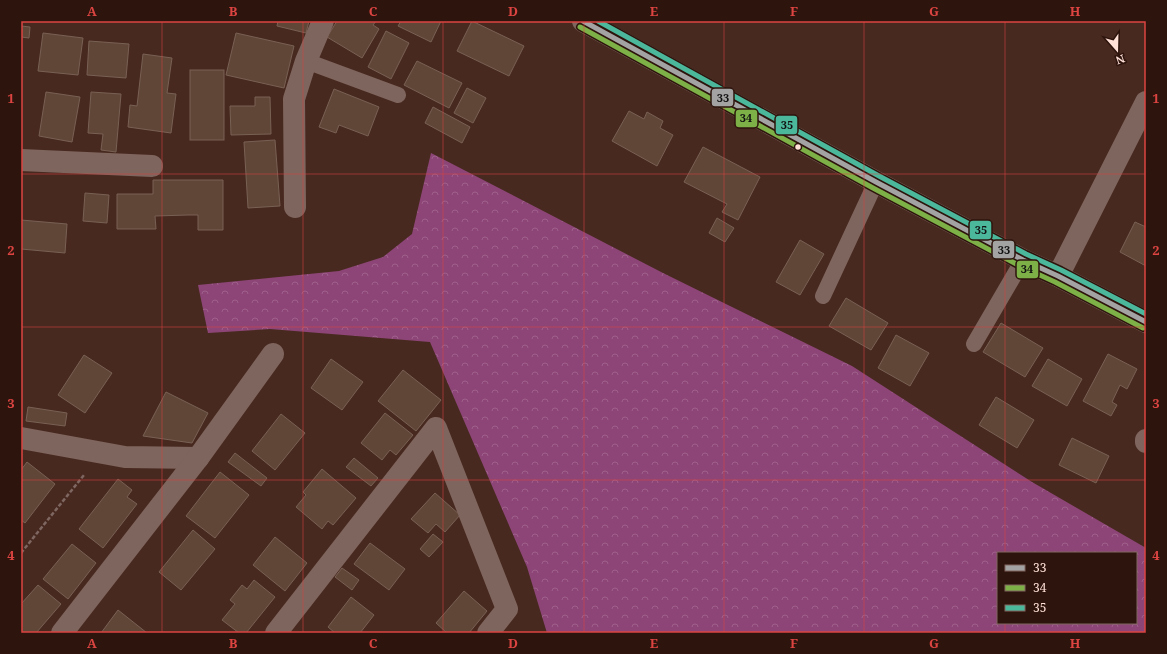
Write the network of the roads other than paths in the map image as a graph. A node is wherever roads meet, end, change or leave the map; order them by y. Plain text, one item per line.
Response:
1 (323, 21) edge
2 (583, 21) edge
3 (306, 61) junction
4 (398, 95) dead end
5 (1146, 102) edge
6 (21, 160) edge
7 (152, 166) dead end
8 (876, 182) junction
9 (295, 207) dead end
10 (1023, 260) junction
11 (1058, 276) junction
12 (823, 296) dead end
13 (1146, 322) edge
14 (974, 344) dead end
15 (273, 354) dead end
16 (21, 438) edge
17 (198, 458) junction
18 (62, 633) edge
19 (276, 633) edge
20 (488, 633) edge

1 - 3 street
2 - 8 street
3 - 4 lane
3 - 9 street
5 - 11 street
6 - 7 street
8 - 10 street
8 - 12 lane
10 - 11 street
10 - 14 lane
11 - 13 street
15 - 17 street
16 - 17 street
17 - 18 street
19 - 20 street

